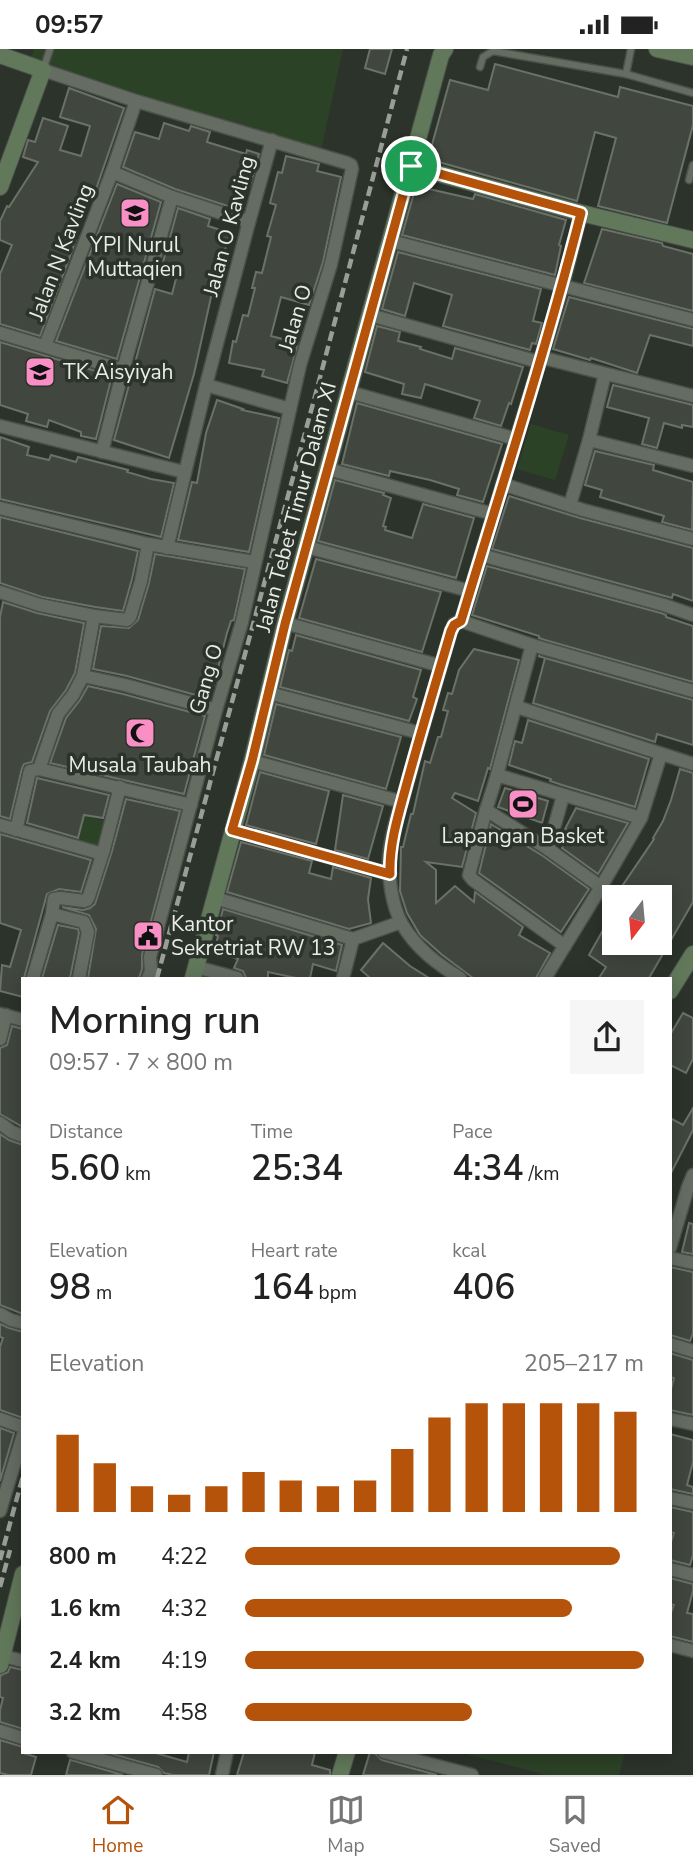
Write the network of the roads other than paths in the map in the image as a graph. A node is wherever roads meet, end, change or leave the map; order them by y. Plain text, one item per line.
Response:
1 (50, 49) edge
2 (444, 49) edge
3 (544, 49) edge
4 (631, 49) edge
5 (657, 49) edge
6 (0, 55) edge
7 (693, 57) edge
8 (542, 59) junction
9 (480, 67) dead end
10 (43, 70) junction
11 (626, 75) junction
12 (693, 93) edge
13 (136, 101) junction
14 (272, 140) junction
15 (693, 165) edge
16 (411, 166) junction
17 (112, 172) junction
18 (689, 180) dead end
19 (0, 187) edge
20 (172, 197) junction
21 (581, 213) junction
22 (249, 222) junction
23 (693, 240) edge
24 (391, 241) junction
25 (563, 285) junction
26 (370, 315) junction
27 (693, 320) edge
28 (0, 333) edge
29 (45, 346) junction
30 (540, 360) junction
31 (123, 370) junction
32 (605, 374) junction
33 (206, 385) junction
34 (349, 392) junction
35 (693, 396) edge
36 (290, 409) junction
37 (0, 426) edge
38 (516, 439) junction
39 (589, 440) junction
40 (102, 452) junction
41 (693, 466) edge
42 (328, 470) junction
43 (184, 472) junction
44 (502, 484) junction
45 (570, 505) junction
46 (0, 508) edge
47 (493, 514) junction
48 (693, 539) edge
49 (148, 544) junction
50 (307, 547) junction
51 (167, 548) junction
52 (481, 555) junction
53 (254, 562) junction
54 (470, 591) junction
55 (0, 596) edge
56 (693, 615) edge
57 (94, 616) junction
58 (461, 621) junction
59 (285, 624) junction
60 (532, 645) junction
61 (441, 666) junction
62 (83, 677) junction
63 (693, 691) edge
64 (269, 693) junction
65 (517, 707) junction
66 (216, 709) junction
67 (421, 733) junction
68 (661, 754) junction
69 (252, 761) junction
70 (693, 764) edge
71 (35, 770) junction
72 (497, 775) junction
73 (120, 787) junction
74 (563, 796) junction
75 (402, 802) junction
76 (191, 805) junction
77 (486, 810) junction
78 (641, 818) junction
79 (0, 825) edge
80 (16, 830) junction
81 (232, 830) junction
82 (548, 849) junction
83 (103, 852) junction
84 (390, 874) junction
85 (601, 887) junction
86 (215, 898) junction
87 (52, 914) junction
88 (401, 922) junction
89 (353, 939) junction
90 (565, 946) junction
91 (693, 954) edge
92 (194, 972) edge
93 (33, 977) edge
94 (79, 977) edge
95 (148, 977) edge
96 (230, 977) edge
97 (343, 977) edge
98 (458, 977) edge
99 (546, 977) edge
100 (672, 988) edge
101 (3, 1014) edge
102 (21, 1017) edge
103 (0, 1039) edge
104 (0, 1123) edge
105 (21, 1135) edge
106 (693, 1175) edge
107 (672, 1241) edge
108 (672, 1258) edge
109 (693, 1263) edge
110 (0, 1314) edge
111 (21, 1322) edge
112 (672, 1345) edge
113 (693, 1350) edge
114 (0, 1419) edge
115 (672, 1419) edge
116 (693, 1424) edge
117 (21, 1426) edge
118 (21, 1441) edge
119 (672, 1498) edge
120 (693, 1503) edge
121 (0, 1511) edge
122 (672, 1570) edge
123 (693, 1575) edge
124 (21, 1587) edge
125 (672, 1646) edge
126 (693, 1651) edge
127 (1, 1661) edge
128 (21, 1661) edge
129 (0, 1731) edge
130 (21, 1737) edge
131 (80, 1754) edge
132 (227, 1754) edge
133 (346, 1754) edge
134 (392, 1754) edge
135 (156, 1775) edge
136 (222, 1775) edge
137 (340, 1775) edge
138 (471, 1775) edge

1 - 10 lane
2 - 16 street, Jalan Tebet Timur Dalam XI
3 - 8 lane
4 - 11 lane
5 - 7 street
6 - 10 street
8 - 9 lane
8 - 11 lane
10 - 13 street, Jalan O Kavling
10 - 19 street
11 - 12 lane
13 - 14 street, Jalan O Kavling
13 - 17 street, Jalan N Kavling
14 - 22 street, Jalan O Kavling
14 - 36 street, Jalan O
15 - 18 lane
16 - 21 street
16 - 24 street, Jalan Tebet Timur Dalam XI
17 - 20 street, Jalan N Kavling
17 - 29 street, Jalan N Kavling
20 - 22 street, Jalan N Kavling
20 - 31 street
21 - 23 street
21 - 25 street
22 - 33 street, Jalan O Kavling
24 - 25 street
24 - 26 street, Jalan Tebet Timur Dalam XI
25 - 27 street
25 - 30 street
26 - 30 street
26 - 34 street, Jalan Tebet Timur Dalam XI
28 - 29 street, Jalan N Kavling
29 - 31 street, Jalan N Kavling
30 - 32 street
30 - 38 street
31 - 40 street
32 - 35 street
32 - 39 street
33 - 36 street
33 - 43 street, Jalan O Kavling
34 - 38 street
34 - 42 street, Jalan Tebet Timur Dalam XI
36 - 53 street, Jalan O
37 - 40 street
38 - 44 street
39 - 41 street
39 - 45 street
40 - 43 street
42 - 47 street
42 - 50 street, Jalan Tebet Timur Dalam XI
43 - 51 street, Jalan O Kavling
44 - 45 street
44 - 47 street
45 - 48 street
46 - 49 street
47 - 52 street
49 - 51 street
49 - 57 street
50 - 54 street
50 - 59 street, Jalan Tebet Timur Dalam XI
51 - 53 street
52 - 54 street
52 - 56 street
53 - 66 street, Gang O
54 - 58 street
55 - 57 street
57 - 62 street
58 - 60 street
58 - 61 street
59 - 61 street
59 - 64 street, Jalan Tebet Timur Dalam XI
60 - 63 street
60 - 65 street
61 - 67 street
62 - 66 street
62 - 71 street
64 - 67 street
64 - 69 street, Jalan Tebet Timur Dalam XI
65 - 68 street
65 - 72 street
66 - 76 street, Gang O
67 - 75 street
68 - 70 street
68 - 78 street
69 - 75 street
69 - 81 street, Jalan Tebet Timur Dalam XI
71 - 73 street
71 - 80 street
72 - 74 street
72 - 77 street
73 - 76 street
73 - 83 street
74 - 78 street
74 - 82 street
75 - 84 street
76 - 95 street, Gang O
77 - 82 street
77 - 90 street
78 - 85 street
79 - 80 street
80 - 83 street
81 - 84 street
81 - 86 street, Jalan Tebet Timur Dalam XI
82 - 85 street
83 - 87 street
84 - 88 street
85 - 90 street
86 - 89 street
86 - 92 street, Jalan Tebet Timur Dalam XI
87 - 93 street
87 - 94 street
88 - 89 street
88 - 98 street
89 - 97 street
90 - 99 street
91 - 100 street
92 - 96 street
101 - 102 street
101 - 103 street
104 - 105 street
106 - 107 street
108 - 109 street
110 - 111 street
112 - 113 street
114 - 117 street
115 - 116 street
118 - 121 street
119 - 120 street
122 - 123 street
124 - 127 street
125 - 126 street
127 - 128 street
129 - 130 street
131 - 135 street
132 - 136 street
133 - 137 street
134 - 138 street

